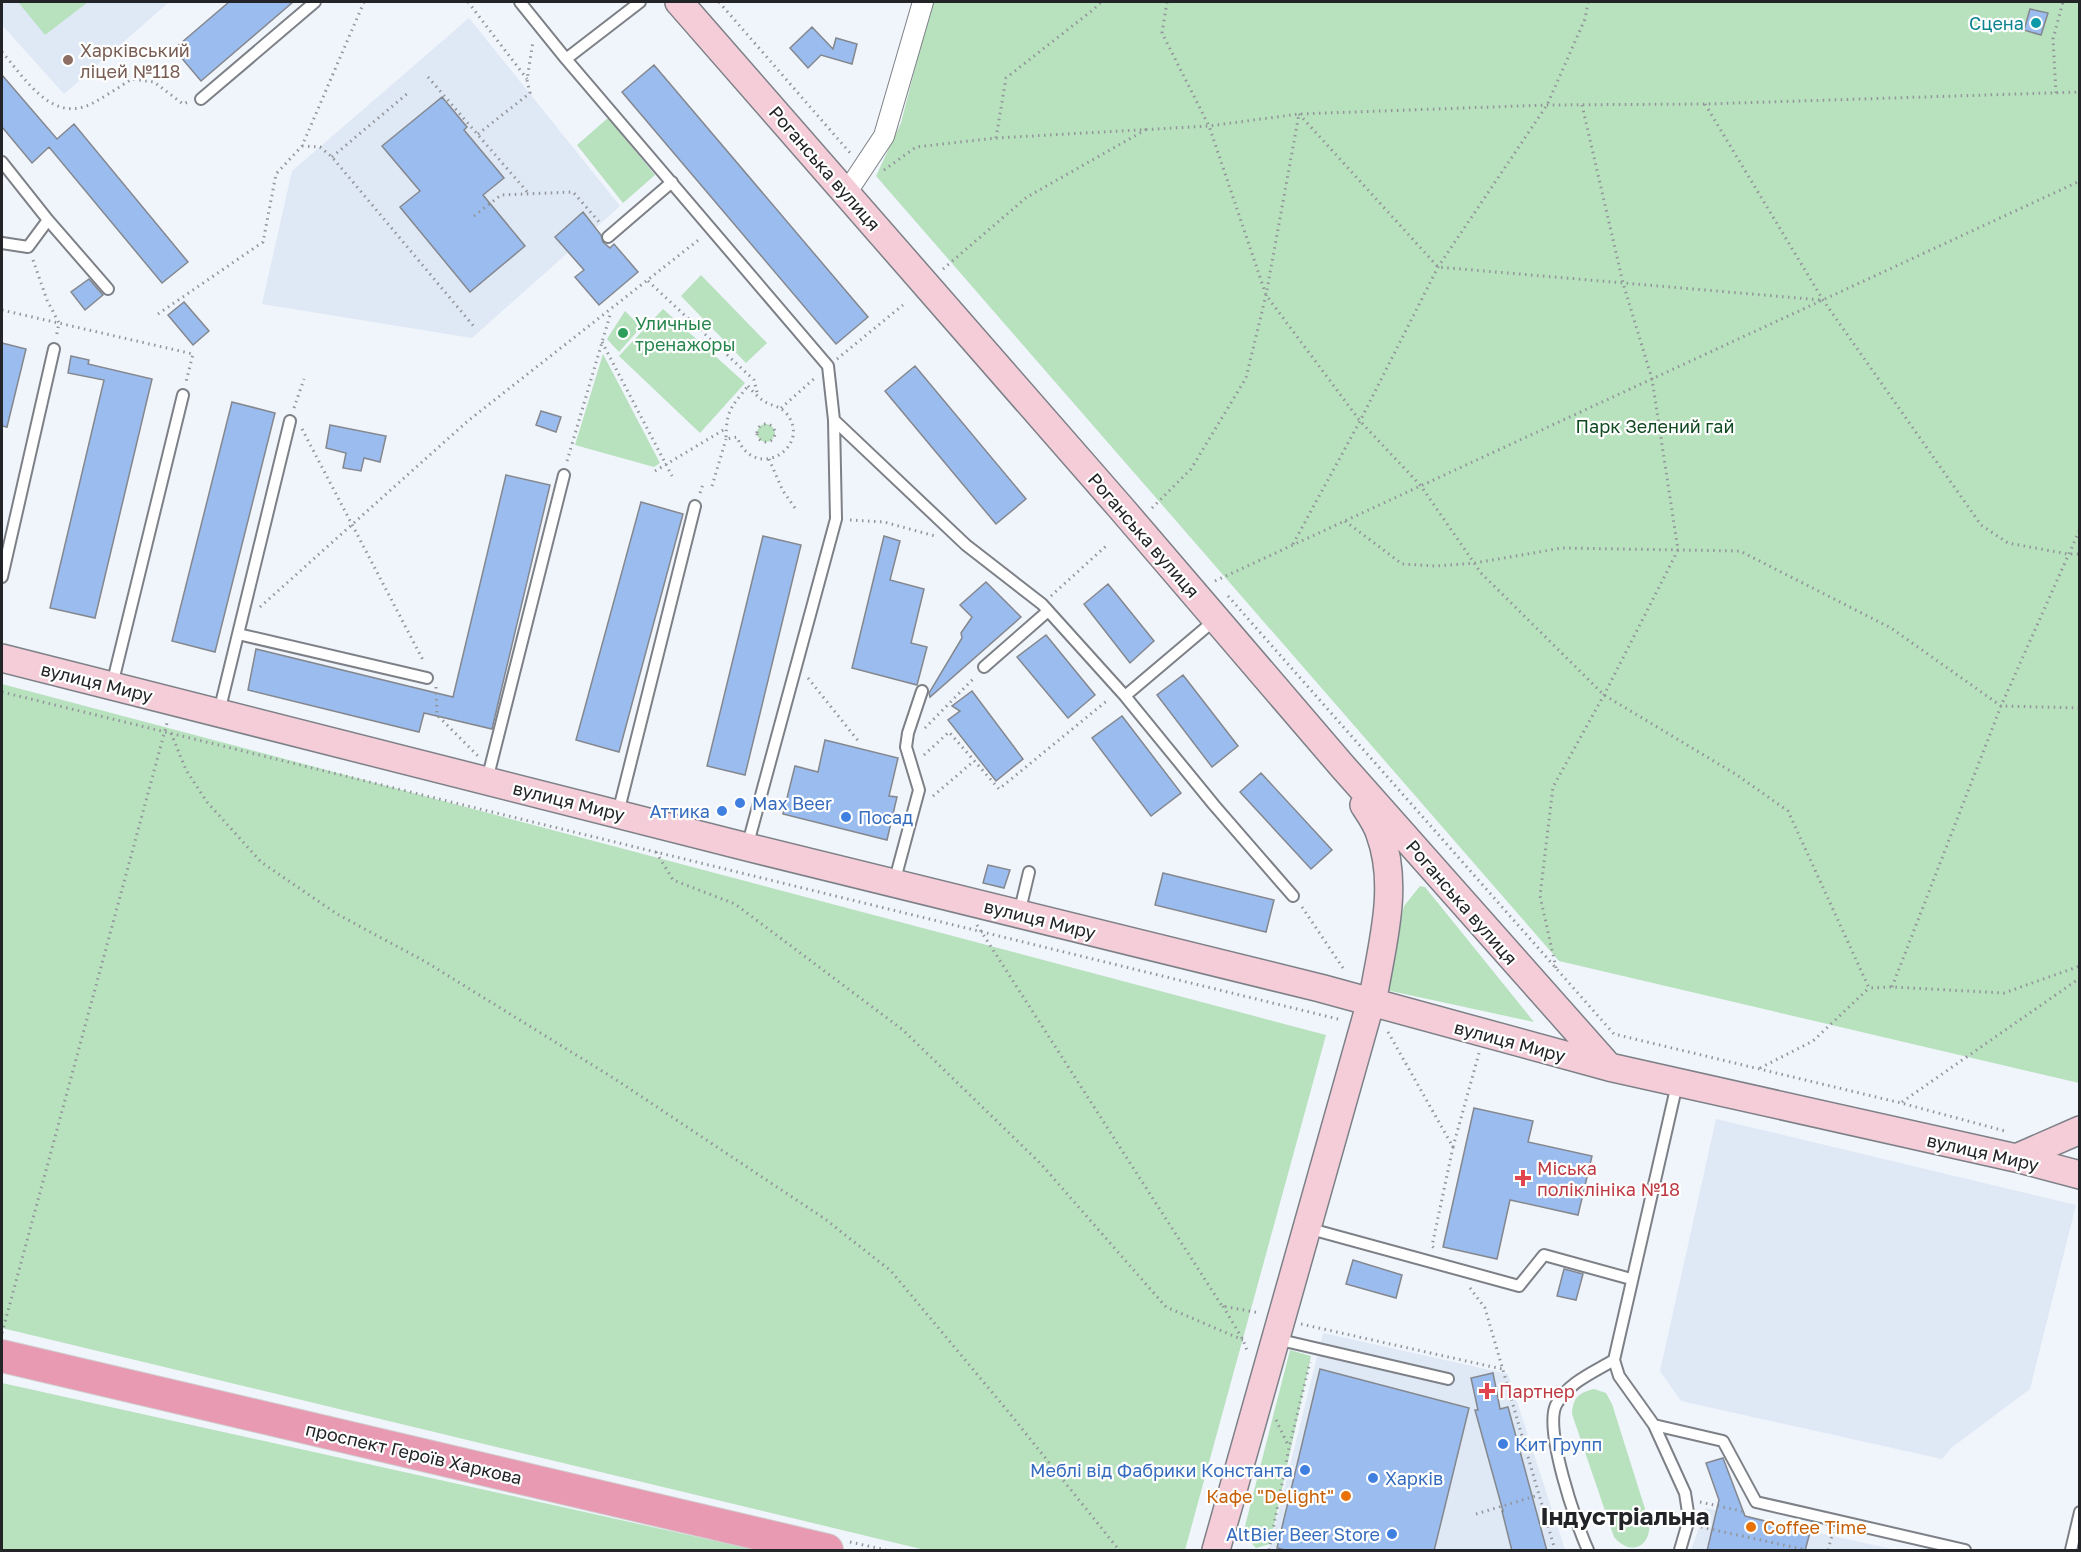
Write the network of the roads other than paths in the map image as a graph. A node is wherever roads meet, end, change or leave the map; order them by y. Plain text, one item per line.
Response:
1 (315, 2) edge
2 (520, 2) edge
3 (640, 2) edge
4 (680, 2) edge
5 (923, 2) edge
6 (566, 58) junction
7 (201, 99) road end
8 (2, 162) edge
9 (672, 182) junction
10 (847, 192) junction
11 (48, 220) junction
12 (608, 237) dead end
13 (2, 243) edge
14 (108, 289) dead end
15 (54, 348) dead end
16 (183, 395) road end
17 (292, 416) road end
18 (834, 420) junction
19 (564, 474) dead end
20 (695, 507) dead end
21 (2, 577) edge
22 (1045, 608) junction
23 (1216, 619) junction
24 (239, 629) junction
25 (2, 658) edge
26 (984, 668) road end
27 (427, 678) dead end
28 (112, 686) junction
29 (922, 691) dead end
30 (1122, 693) junction
31 (219, 712) junction
32 (1343, 767) junction
33 (487, 772) junction
34 (618, 813) junction
35 (747, 847) junction
36 (1029, 872) dead end
37 (894, 883) junction
38 (1293, 896) road end
39 (1018, 914) junction
40 (1372, 1003) junction
41 (1609, 1067) junction
42 (1677, 1083) junction
43 (2079, 1130) edge
44 (2013, 1145) junction
45 (2079, 1175) edge
46 (1307, 1228) junction
47 (1631, 1279) junction
48 (1276, 1339) junction
49 (2, 1356) edge
50 (1614, 1360) junction
51 (1448, 1379) dead end
52 (1654, 1425) junction
53 (2079, 1512) edge
54 (827, 1551) edge
55 (1216, 1551) edge
56 (1588, 1551) edge
57 (1680, 1551) edge
58 (1965, 1551) edge
59 (2071, 1551) edge

1 - 7 lane
2 - 6 lane
3 - 6 lane
4 - 10 street, Роганська вулиця
5 - 10 street
6 - 9 lane
8 - 11 lane
9 - 12 lane
9 - 18 lane
10 - 23 street, Роганська вулиця
11 - 13 lane
11 - 14 lane
15 - 21 lane
16 - 28 lane
17 - 24 lane
18 - 22 lane
18 - 35 lane
19 - 33 lane
20 - 34 lane
22 - 26 lane
22 - 30 lane
23 - 30 lane
23 - 32 street, Роганська вулиця
24 - 27 lane
24 - 31 lane
25 - 28 street, вулиця Миру
28 - 31 street, вулиця Миру
29 - 37 lane
30 - 38 lane
31 - 33 street, вулиця Миру
32 - 40 street
32 - 41 street, Роганська вулиця
33 - 34 street, вулиця Миру
34 - 35 street, вулиця Миру
35 - 37 street, вулиця Миру
36 - 39 lane
37 - 39 street, вулиця Миру
39 - 40 street, вулиця Миру
40 - 41 street, вулиця Миру
40 - 46 street
41 - 42 street, вулиця Миру
42 - 44 street, вулиця Миру
42 - 47 lane
43 - 44 street
44 - 45 street, вулиця Миру
46 - 47 lane
46 - 48 street
47 - 50 lane
48 - 51 lane
48 - 55 street
49 - 54 main road, проспект Героїв Харкова
50 - 52 lane
50 - 56 lane
52 - 57 lane
52 - 58 lane
53 - 59 lane

